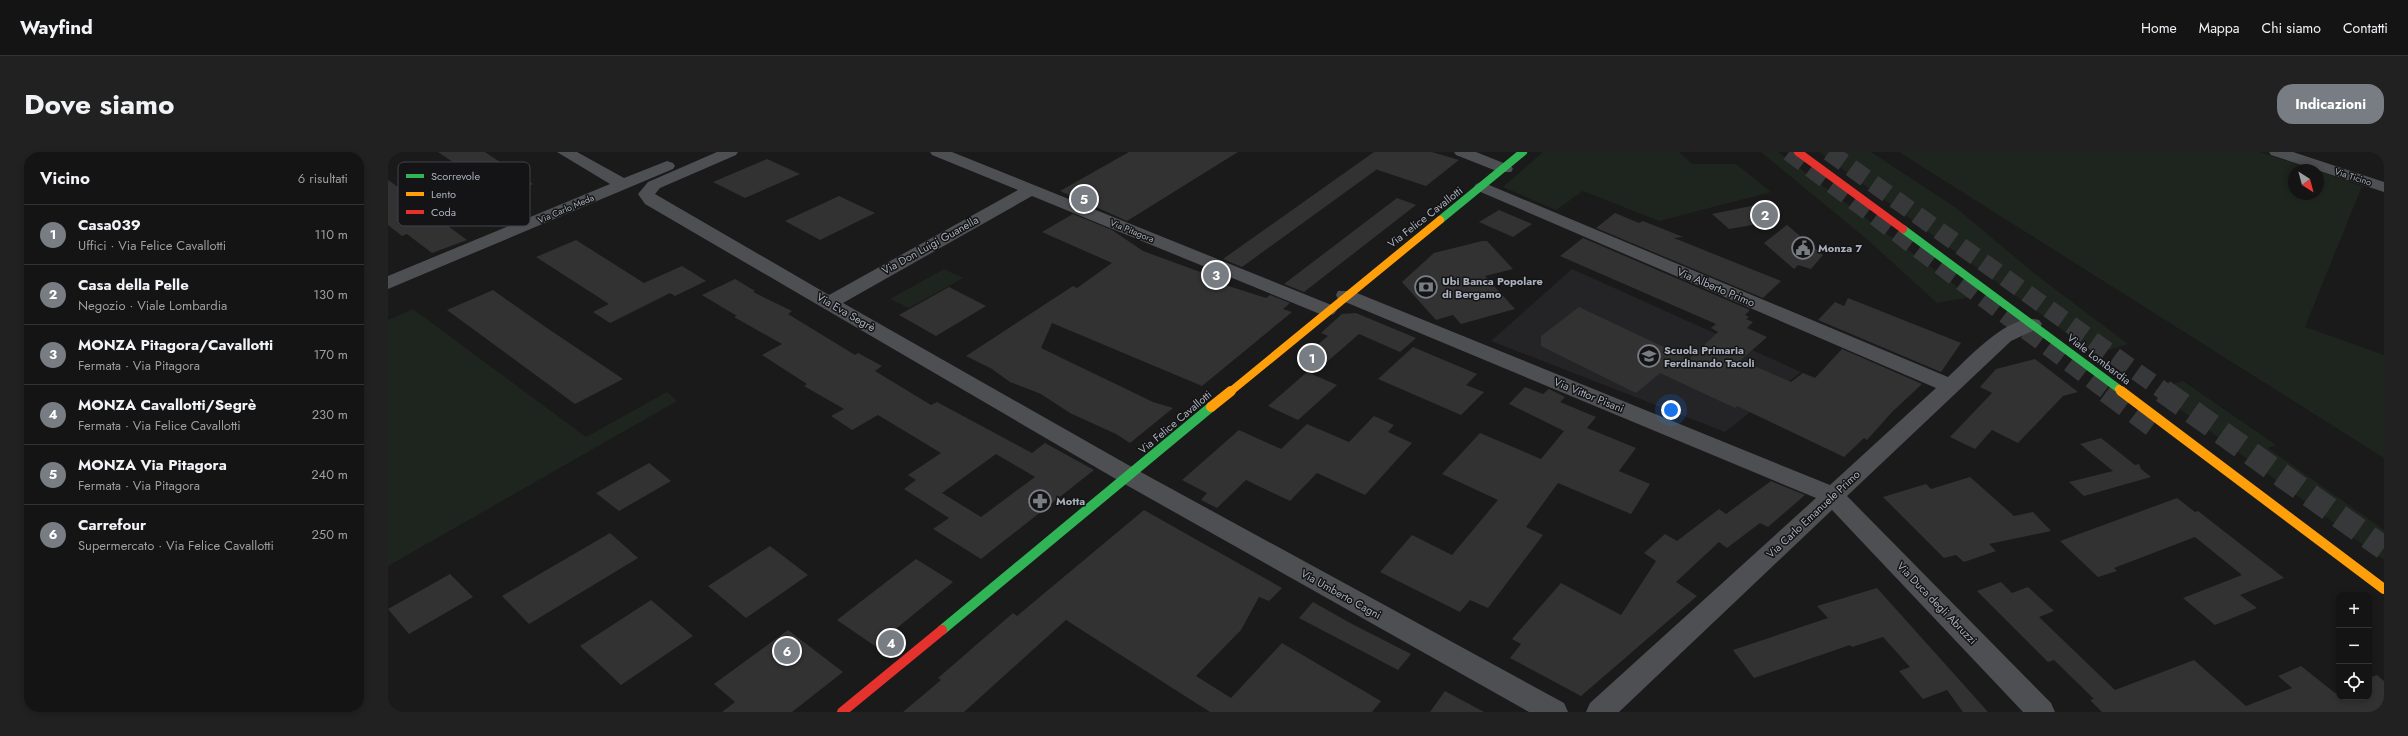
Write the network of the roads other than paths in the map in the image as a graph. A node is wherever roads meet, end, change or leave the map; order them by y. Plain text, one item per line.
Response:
1 (565, 152) edge
2 (700, 152) edge
3 (730, 152) edge
4 (938, 152) edge
5 (1462, 152) edge
6 (1523, 152) edge
7 (1798, 152) edge
8 (2277, 152) edge
9 (1505, 169) junction
10 (624, 184) junction
11 (1482, 187) junction
12 (2384, 187) edge
13 (1030, 190) junction
14 (530, 224) edge
15 (524, 226) edge
16 (388, 265) edge
17 (396, 280) edge
18 (1345, 296) junction
19 (830, 302) junction
20 (1327, 310) junction
21 (2032, 324) junction
22 (1950, 386) junction
23 (1129, 476) junction
24 (1832, 495) junction
25 (2384, 589) edge
26 (842, 712) edge
27 (1554, 712) edge
28 (1600, 712) edge
29 (2041, 712) edge

1 - 10 street
2 - 10 street, Via Carlo Meda
3 - 19 street, Via Eva Segrè
4 - 13 street, Via Pitagora
5 - 9 street
6 - 9 street, Via Felice Cavallotti
7 - 21 street, Viale Lombardia
8 - 12 street, Via Ticino
9 - 11 street, Via Felice Cavallotti
10 - 14 street, Via Carlo Meda
11 - 18 street, Via Felice Cavallotti
11 - 22 street, Via Alberto Primo
13 - 19 street, Via Don Luigi Guanella
13 - 20 street, Via Pitagora
15 - 17 street, Via Carlo Meda
16 - 17 street
18 - 20 street, Via Felice Cavallotti
18 - 24 street, Via Vittor Pisani
19 - 23 street, Via Eva Segrè
20 - 23 street, Via Felice Cavallotti
21 - 22 street, Via Carlo Emanuele Primo
21 - 25 street, Viale Lombardia
22 - 24 street, Via Carlo Emanuele Primo
23 - 26 street, Via Felice Cavallotti
23 - 27 street, Via Umberto Cagni
24 - 28 street, Via Carlo Emanuele Primo
24 - 29 street, Via Duca degli Abruzzi

